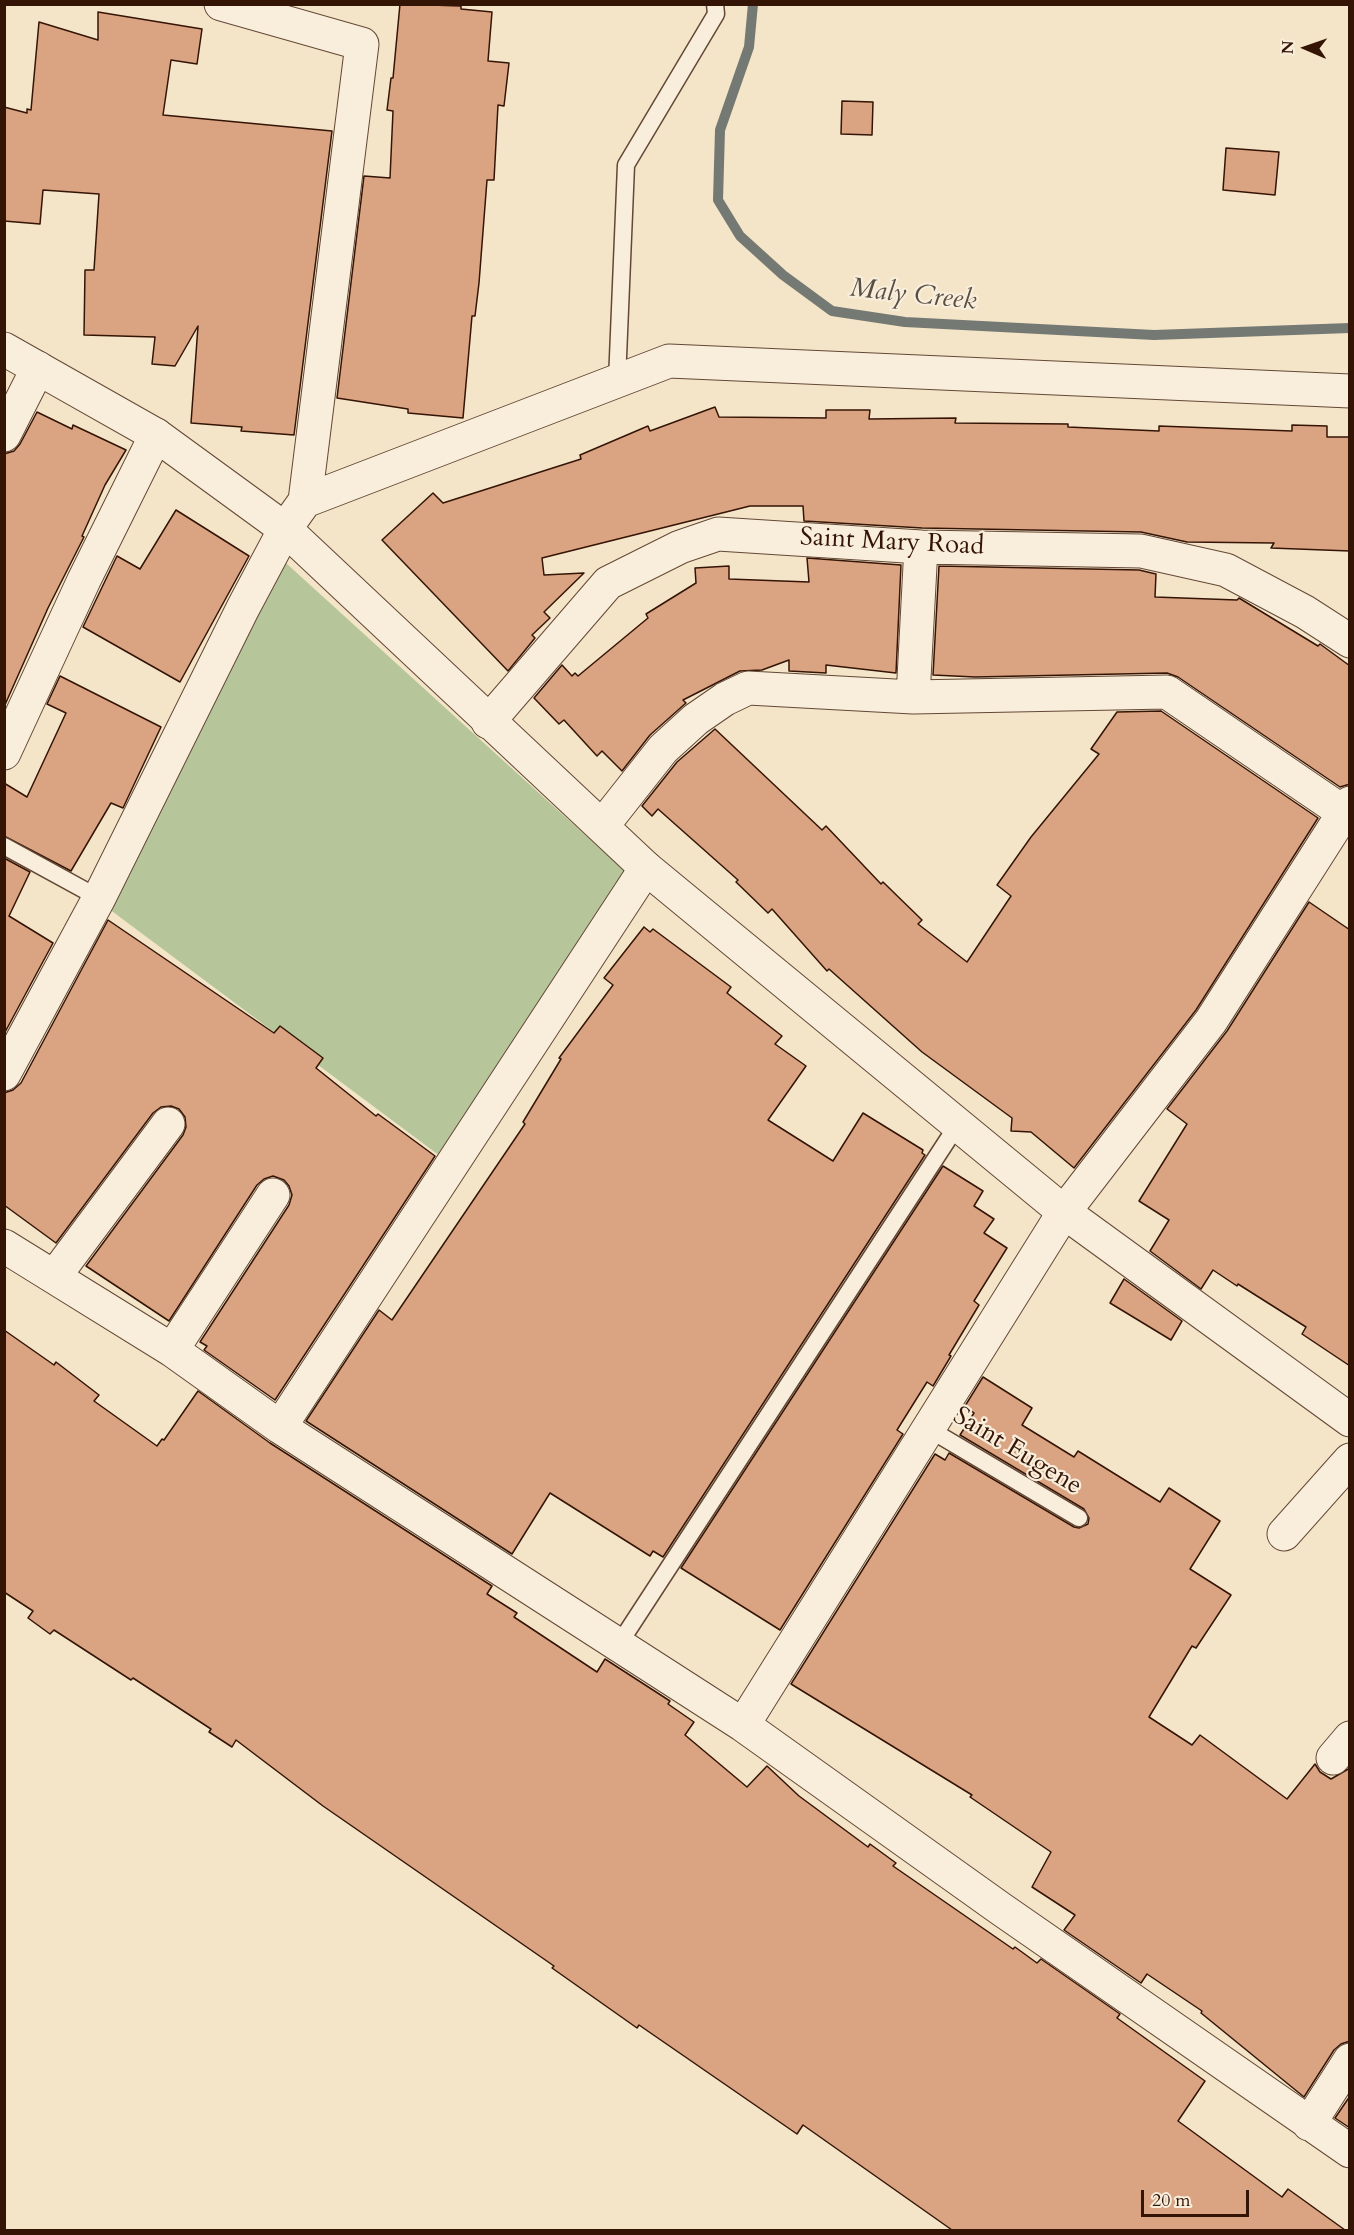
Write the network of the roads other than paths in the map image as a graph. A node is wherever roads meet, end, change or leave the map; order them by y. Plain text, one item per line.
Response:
1 (221, 4) edge
2 (716, 4) edge
3 (4, 349) edge
4 (38, 368) junction
5 (617, 381) junction
6 (1350, 391) edge
7 (4, 435) edge
8 (156, 435) junction
9 (305, 501) junction
10 (285, 529) junction
11 (921, 547) junction
12 (1350, 641) edge
13 (913, 697) junction
14 (488, 722) junction
15 (4, 753) edge
16 (1346, 807) edge
17 (603, 825) junction
18 (4, 846) edge
19 (646, 868) junction
20 (99, 898) junction
21 (4, 1074) edge
22 (168, 1124) dead end
23 (958, 1124) junction
24 (273, 1195) dead end
25 (1064, 1212) junction
26 (4, 1246) edge
27 (54, 1277) junction
28 (172, 1350) junction
29 (1350, 1420) edge
30 (280, 1427) junction
31 (929, 1428) junction
32 (1350, 1460) edge
33 (1078, 1518) dead end
34 (1284, 1534) dead end
35 (619, 1644) junction
36 (743, 1725) junction
37 (1350, 2060) edge
38 (1309, 2124) junction
39 (1350, 2151) edge

1 - 9 street
2 - 5 lane
3 - 4 street
4 - 7 street
4 - 8 street
5 - 6 street
5 - 9 street
8 - 10 street
8 - 15 street
9 - 10 street
10 - 14 street
10 - 20 street
11 - 12 street, Saint Mary Road
11 - 13 street
11 - 14 street, Saint Mary Road
13 - 16 street
13 - 17 street
14 - 17 street
16 - 25 street
17 - 19 street
18 - 20 lane
19 - 23 street
19 - 30 street
20 - 21 street
22 - 27 street
23 - 25 street
23 - 35 lane
24 - 28 street
25 - 29 street
25 - 31 street
26 - 27 street
27 - 28 street
28 - 30 street
30 - 35 street
31 - 33 lane, Saint Eugene
31 - 36 street
32 - 34 street
35 - 36 street
36 - 38 street
37 - 38 street
38 - 39 street

